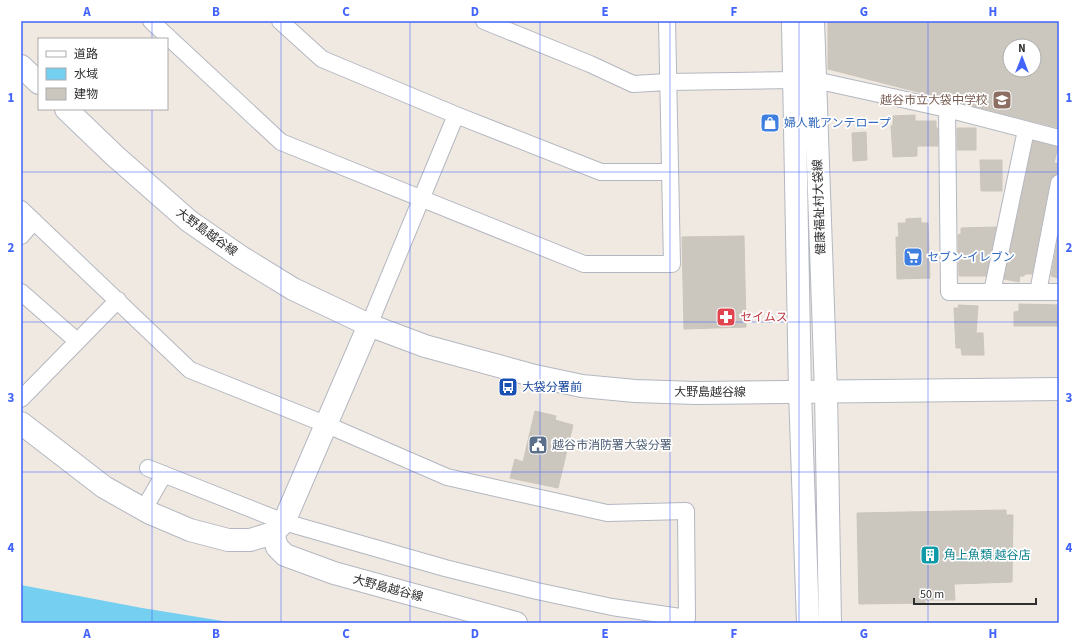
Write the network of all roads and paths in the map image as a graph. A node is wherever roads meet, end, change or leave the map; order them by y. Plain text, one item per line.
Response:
1 (280, 21) edge
2 (667, 21) edge
3 (793, 21) edge
4 (813, 21) edge
5 (490, 22) edge
6 (162, 24) edge
7 (21, 66) edge
8 (804, 80) junction
9 (38, 82) edge
10 (668, 82) junction
11 (947, 109) junction
12 (67, 110) edge
13 (456, 115) junction
14 (1026, 130) junction
15 (1059, 138) edge
16 (670, 172) junction
17 (1059, 183) edge
18 (421, 199) junction
19 (21, 209) edge
20 (34, 221) junction
21 (21, 236) edge
22 (21, 292) edge
23 (992, 292) junction
24 (1038, 292) junction
25 (1059, 292) edge
26 (118, 300) junction
27 (369, 325) junction
28 (77, 341) junction
29 (1059, 389) edge
30 (800, 392) junction
31 (826, 392) junction
32 (21, 399) edge
33 (21, 422) edge
34 (325, 424) junction
35 (148, 468) dead end
36 (164, 474) junction
37 (144, 509) junction
38 (278, 528) junction
39 (516, 623) edge
40 (808, 623) edge
41 (830, 623) edge

1 - 13 street
2 - 10 street
3 - 8 main road, 健康福祉村大袋線
4 - 8 main road, 健康福祉村大袋線
5 - 10 street
6 - 18 street
7 - 9 main road
8 - 10 street
8 - 11 street
8 - 30 main road, 健康福祉村大袋線
8 - 31 main road, 健康福祉村大袋線
10 - 16 street
11 - 14 street
11 - 23 street
12 - 27 main road, 大野島越谷線
13 - 16 street
13 - 18 street
14 - 15 street
14 - 23 street
16 - 18 street
17 - 24 street
18 - 27 street
19 - 20 street
20 - 21 street
20 - 26 street
22 - 28 street
23 - 24 street
24 - 25 street
26 - 28 street
26 - 34 street
27 - 30 main road, 大野島越谷線
27 - 34 main road
28 - 32 street
29 - 31 main road, 大野島越谷線
30 - 31 main road, 大野島越谷線
30 - 40 main road, 健康福祉村大袋線
31 - 41 main road, 健康福祉村大袋線
33 - 37 main road
34 - 38 main road
34 - 38 street
35 - 36 street
36 - 37 street
36 - 38 street
37 - 38 main road
38 - 39 main road, 大野島越谷線

